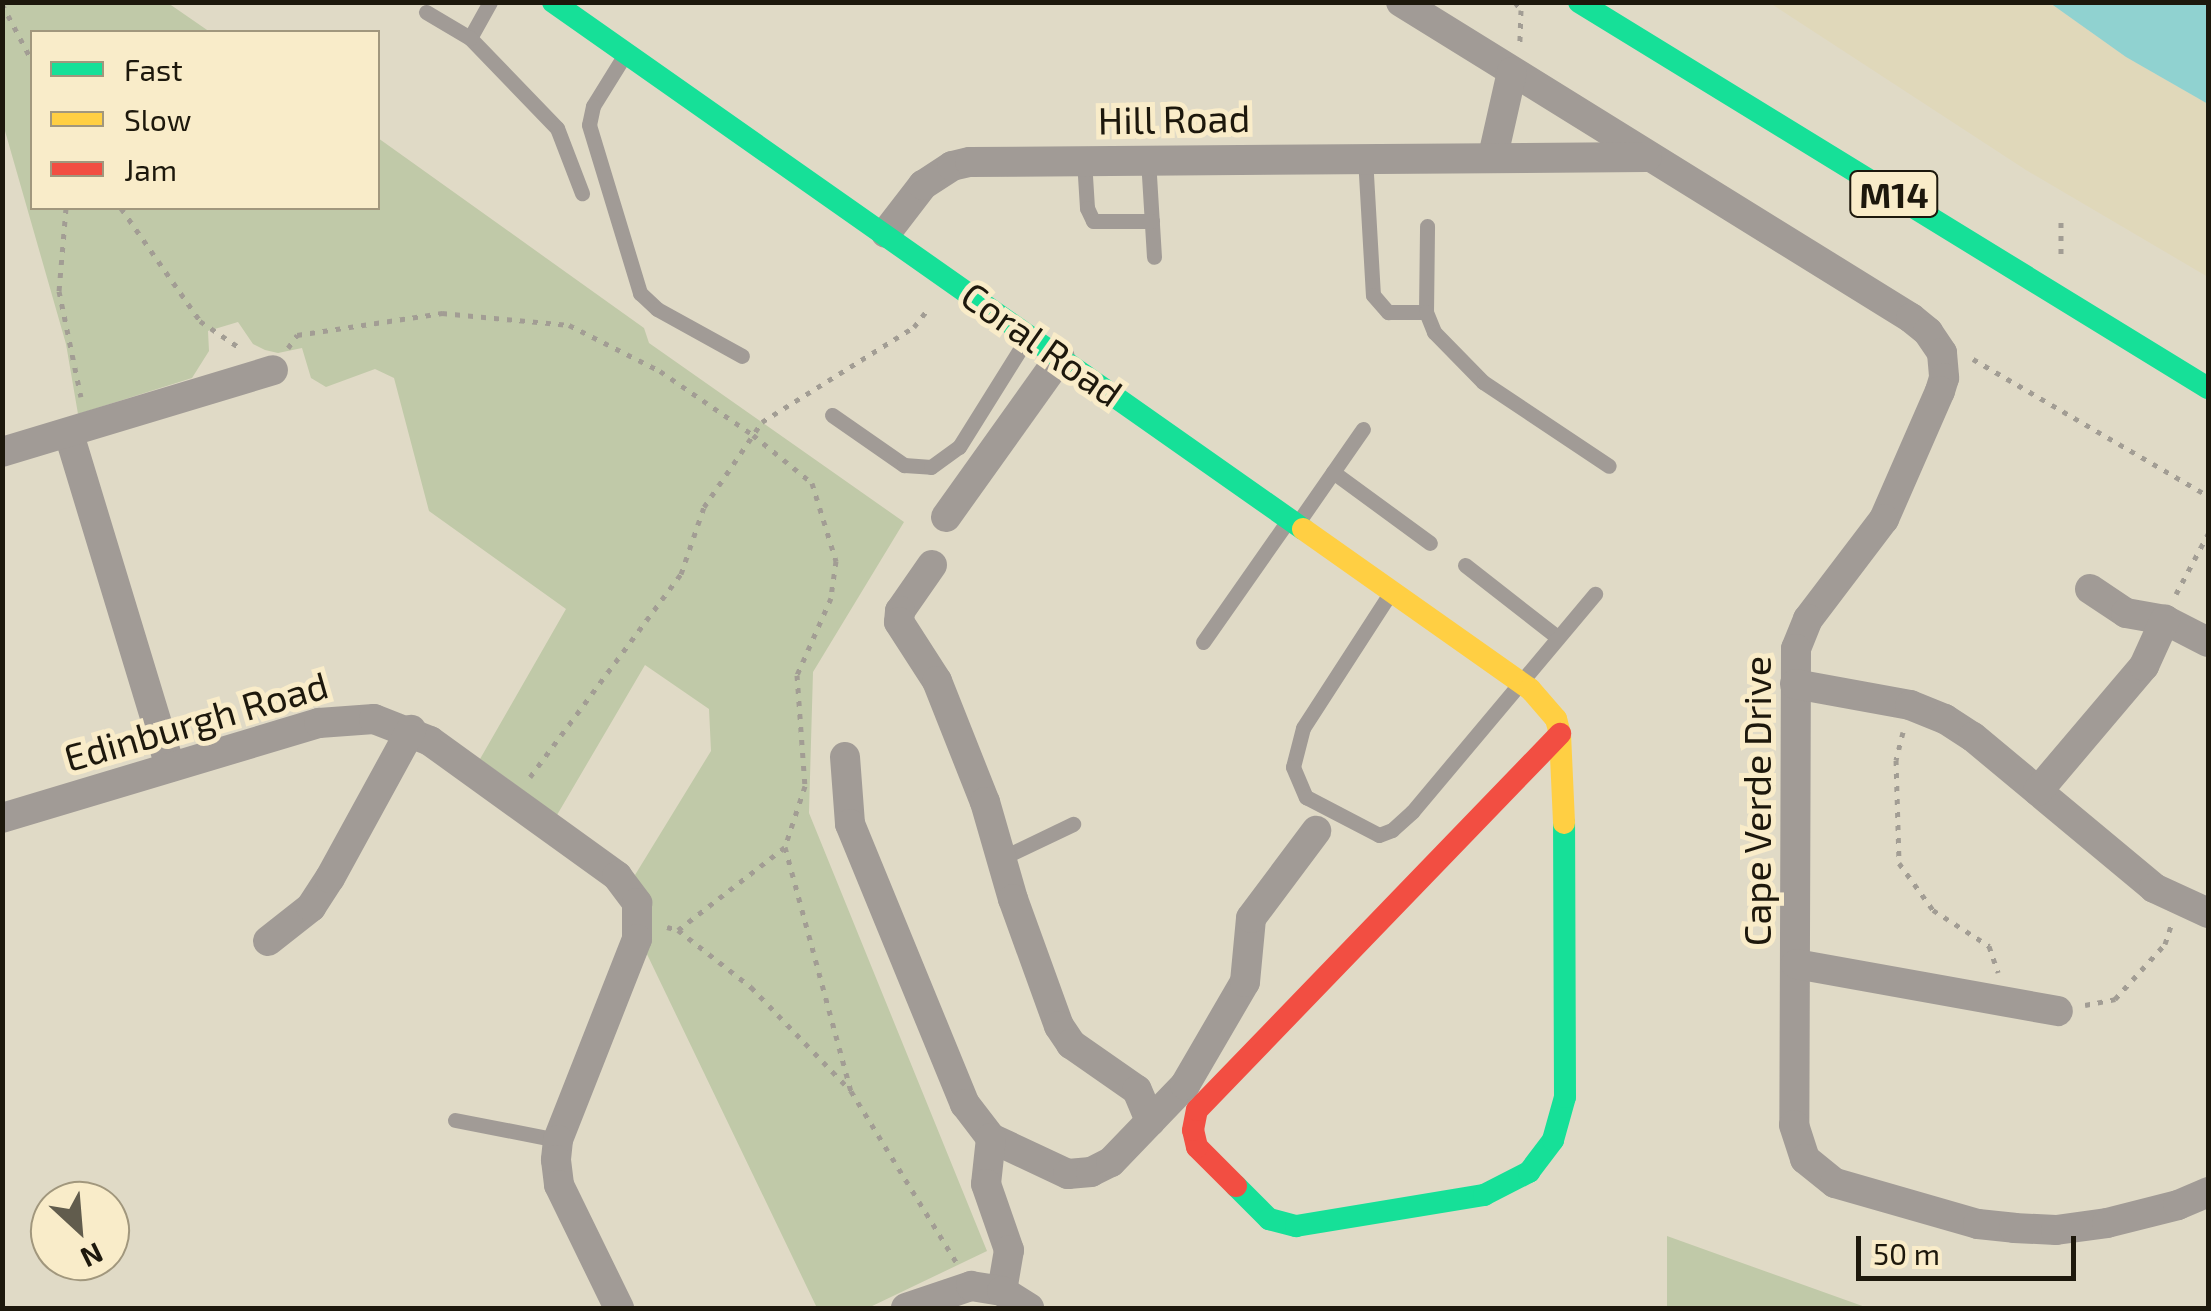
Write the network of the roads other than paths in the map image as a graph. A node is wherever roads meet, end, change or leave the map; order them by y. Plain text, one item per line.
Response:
1 (490, 2) edge
2 (1401, 2) edge
3 (1579, 2) edge
4 (565, 6) edge
5 (426, 12) dead end
6 (470, 38) junction
7 (626, 53) junction
8 (1512, 72) junction
9 (1493, 156) junction
10 (1364, 157) junction
11 (1650, 157) junction
12 (1084, 160) junction
13 (1148, 160) junction
14 (582, 193) dead end
15 (1152, 221) junction
16 (1426, 226) dead end
17 (886, 233) junction
18 (1154, 257) dead end
19 (1426, 312) junction
20 (1029, 335) junction
21 (742, 356) dead end
22 (1060, 357) junction
23 (273, 370) road end
24 (2208, 388) edge
25 (832, 415) dead end
26 (1363, 429) dead end
27 (79, 431) junction
28 (2, 452) edge
29 (1610, 466) dead end
30 (1333, 472) junction
31 (946, 517) dead end
32 (1293, 522) junction
33 (1430, 544) dead end
34 (932, 565) dead end
35 (1466, 565) dead end
36 (2090, 589) dead end
37 (1392, 592) junction
38 (1595, 594) dead end
39 (2165, 620) junction
40 (1557, 637) junction
41 (1203, 642) dead end
42 (2208, 642) edge
43 (1795, 684) junction
44 (1524, 685) junction
45 (411, 730) junction
46 (1560, 734) junction
47 (845, 757) dead end
48 (170, 767) junction
49 (2038, 791) junction
50 (2, 818) edge
51 (1072, 824) dead end
52 (1316, 831) dead end
53 (1002, 858) junction
54 (2208, 913) edge
55 (268, 941) dead end
56 (1796, 964) junction
57 (2058, 1011) road end
58 (455, 1120) dead end
59 (1150, 1121) junction
60 (991, 1138) junction
61 (558, 1140) junction
62 (2208, 1192) edge
63 (1002, 1291) junction
64 (619, 1308) edge
65 (906, 1308) edge
66 (1029, 1308) edge

1 - 6 lane
2 - 8 street, Cape Verde Drive
3 - 24 street, M14
4 - 7 street, Coral Road
5 - 6 lane
6 - 14 lane
7 - 17 street, Coral Road
7 - 21 lane
8 - 9 street
8 - 11 street, Cape Verde Drive
9 - 10 street, Hill Road
9 - 11 street, Hill Road
10 - 13 street, Hill Road
10 - 19 lane
11 - 43 street, Cape Verde Drive
12 - 13 street, Hill Road
12 - 15 lane
12 - 17 street, Hill Road
13 - 15 lane
15 - 18 lane
16 - 19 lane
17 - 20 street, Coral Road
19 - 29 lane
20 - 22 street, Coral Road
20 - 25 lane
22 - 31 street
22 - 32 street, Coral Road
23 - 27 street
26 - 30 lane
27 - 28 street
27 - 48 street
30 - 32 lane
30 - 33 lane
32 - 37 street, Coral Road
32 - 41 lane
34 - 53 street
35 - 40 lane
36 - 39 street
37 - 44 street, Coral Road
37 - 44 lane
38 - 40 lane
39 - 42 street
39 - 49 street
40 - 44 lane
43 - 49 street
43 - 56 street, Cape Verde Drive
44 - 46 street, Coral Road
45 - 48 street, Edinburgh Road
45 - 55 street
45 - 61 street, Edinburgh Road
46 - 46 street
47 - 60 street
48 - 50 street, Edinburgh Road
49 - 54 street
51 - 53 lane
52 - 59 street
53 - 59 street
56 - 57 street
56 - 62 street, Cape Verde Drive
58 - 61 lane
59 - 60 street
60 - 63 street
61 - 64 street
63 - 65 street
63 - 66 street

